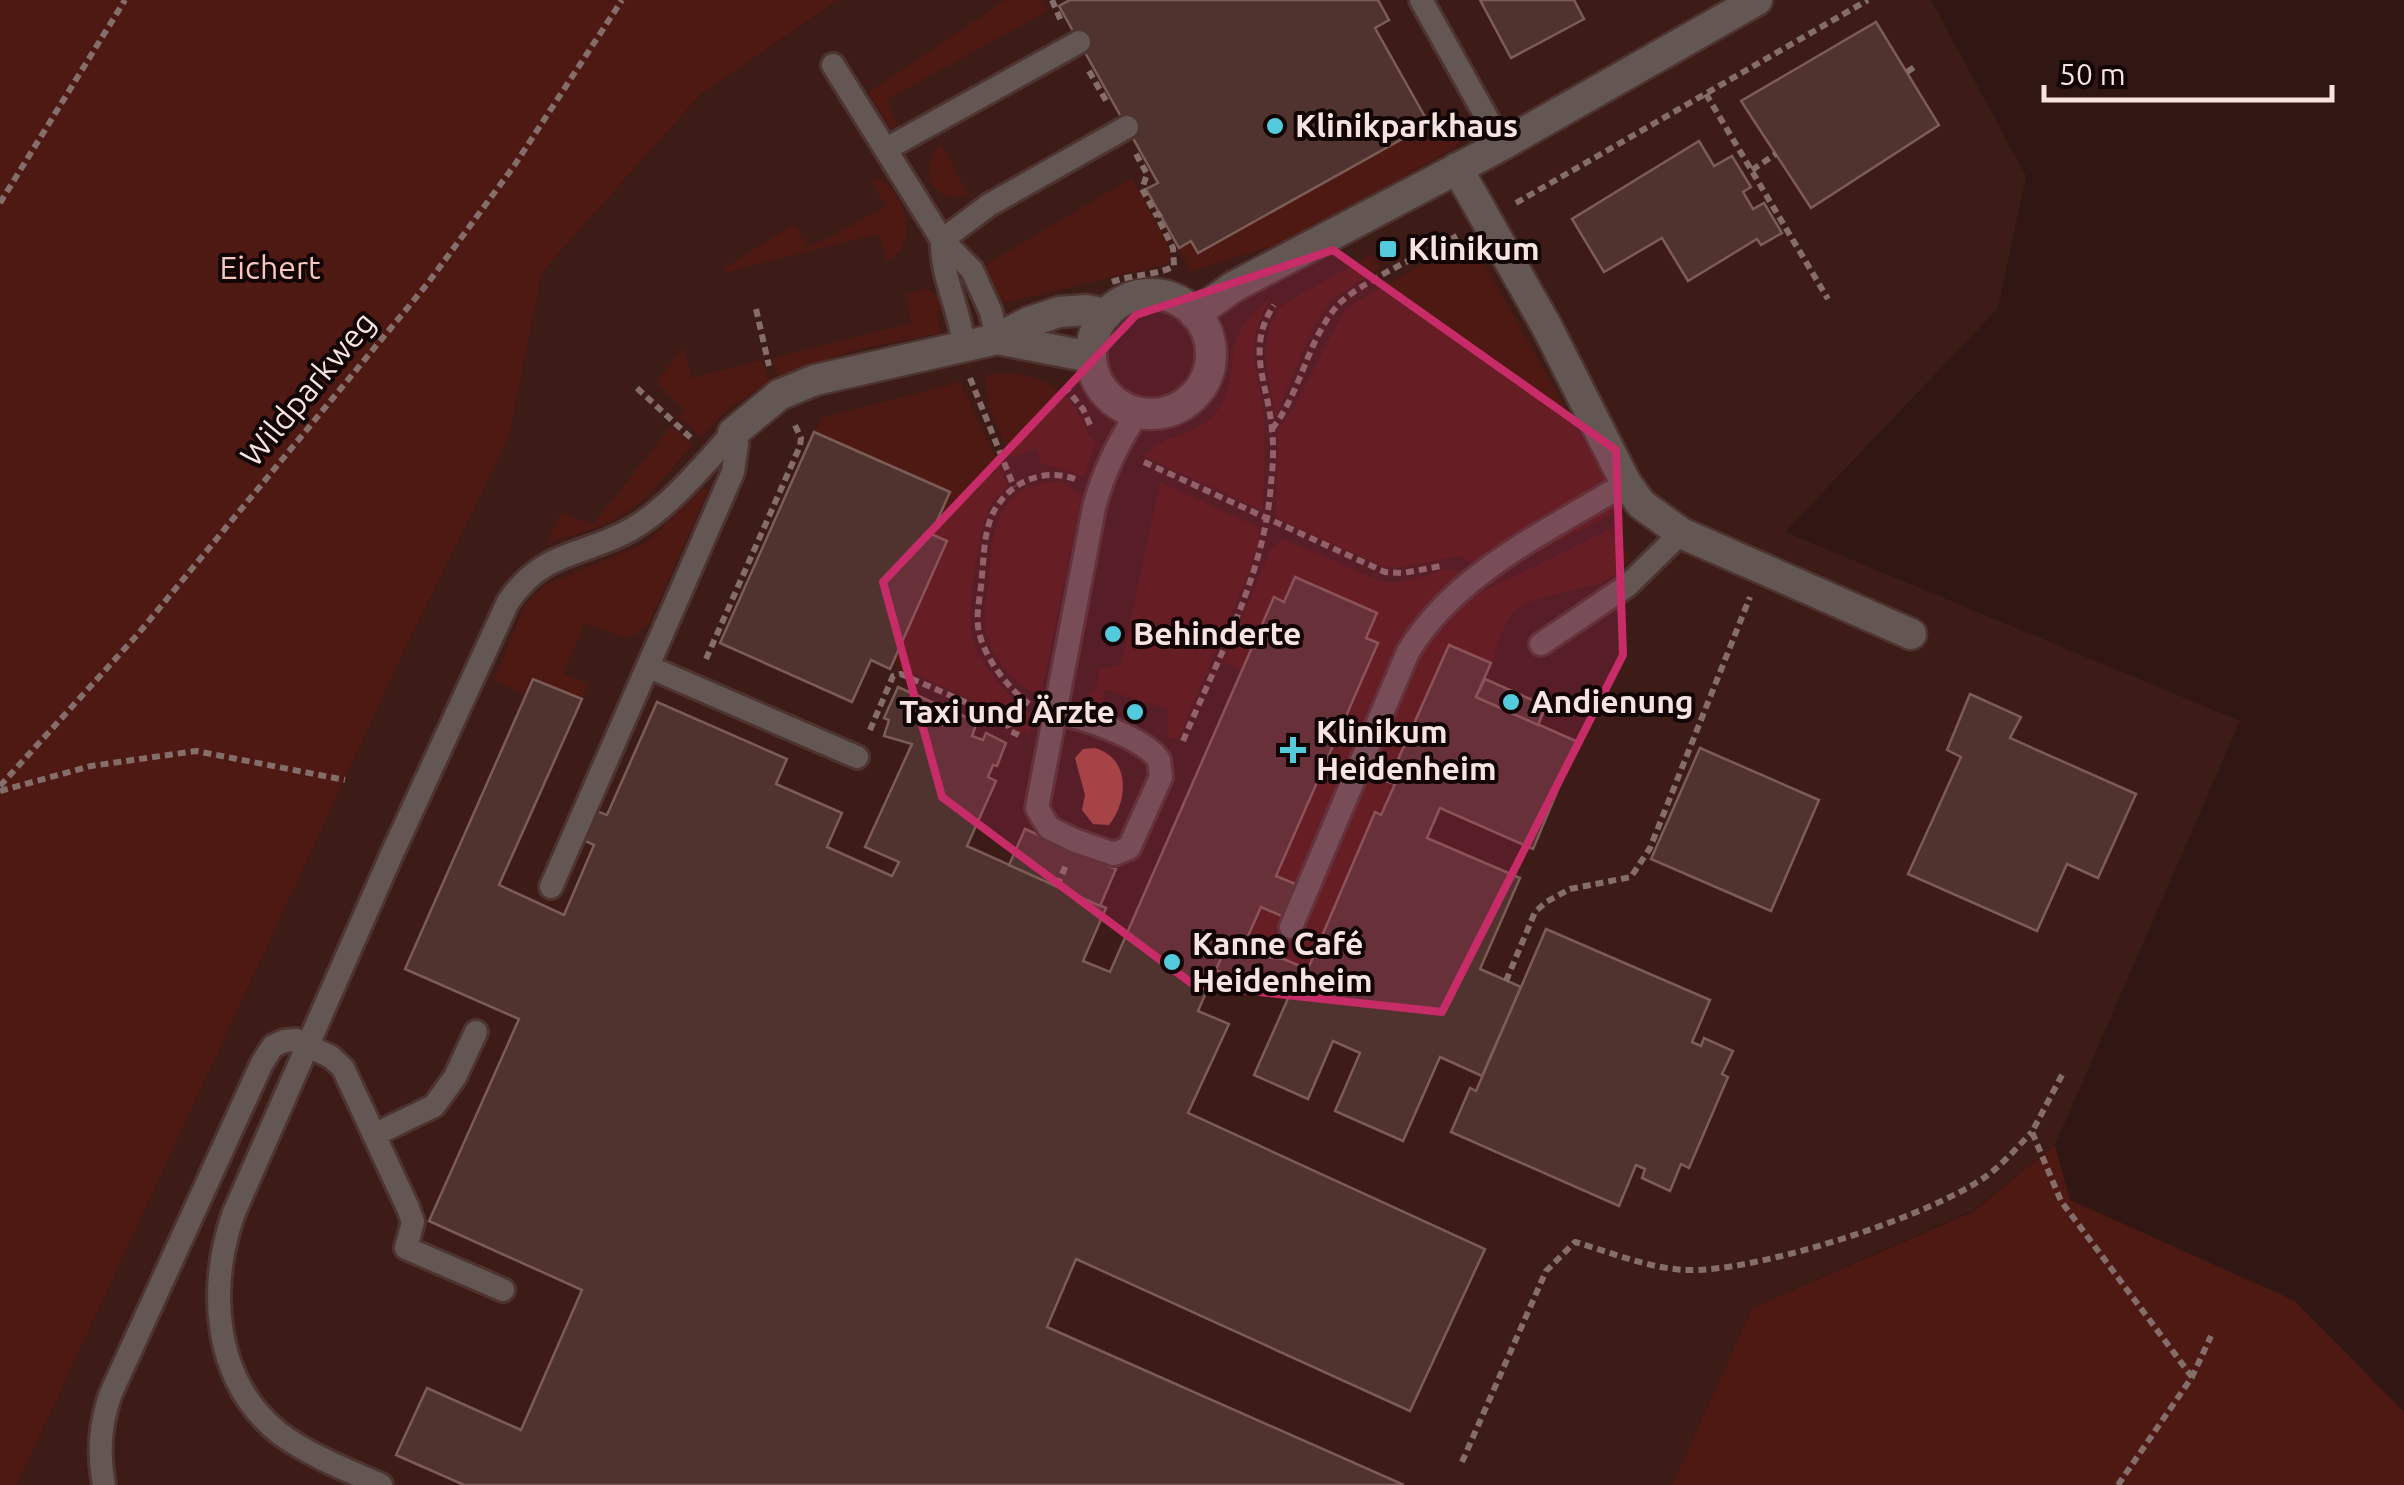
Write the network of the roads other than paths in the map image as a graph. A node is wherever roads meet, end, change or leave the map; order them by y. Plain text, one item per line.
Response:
1 (1420, 0) edge
2 (1757, 0) edge
3 (1079, 42) dead end
4 (833, 65) dead end
5 (1127, 128) dead end
6 (1502, 145) junction
7 (886, 149) junction
8 (1457, 168) junction
9 (942, 240) junction
10 (1107, 314) junction
11 (1195, 314) junction
12 (996, 339) junction
13 (1091, 357) junction
14 (966, 359) junction
15 (1137, 412) junction
16 (733, 433) junction
17 (1626, 483) junction
18 (1682, 533) junction
19 (1911, 634) dead end
20 (1541, 644) dead end
21 (649, 667) junction
22 (1054, 712) junction
23 (858, 757) road end
24 (552, 887) dead end
25 (1291, 928) dead end
26 (476, 1032) dead end
27 (310, 1046) junction
28 (376, 1134) junction
29 (503, 1290) dead end
30 (104, 1485) edge
31 (382, 1485) edge

1 - 6 lane
2 - 6 street
3 - 7 lane
4 - 7 lane
5 - 9 lane
6 - 8 street
7 - 9 lane
8 - 11 street
8 - 17 street
9 - 12 lane
9 - 14 lane
10 - 11 street
10 - 12 street
10 - 13 street
11 - 15 street
12 - 13 street
12 - 14 street
13 - 15 street
14 - 16 street
15 - 22 lane
16 - 21 lane
16 - 27 lane
17 - 18 street
17 - 25 lane
18 - 19 street
18 - 20 lane
21 - 23 lane
21 - 24 lane
22 - 22 lane
26 - 28 lane
27 - 28 lane
27 - 30 lane
27 - 31 lane
28 - 29 lane

